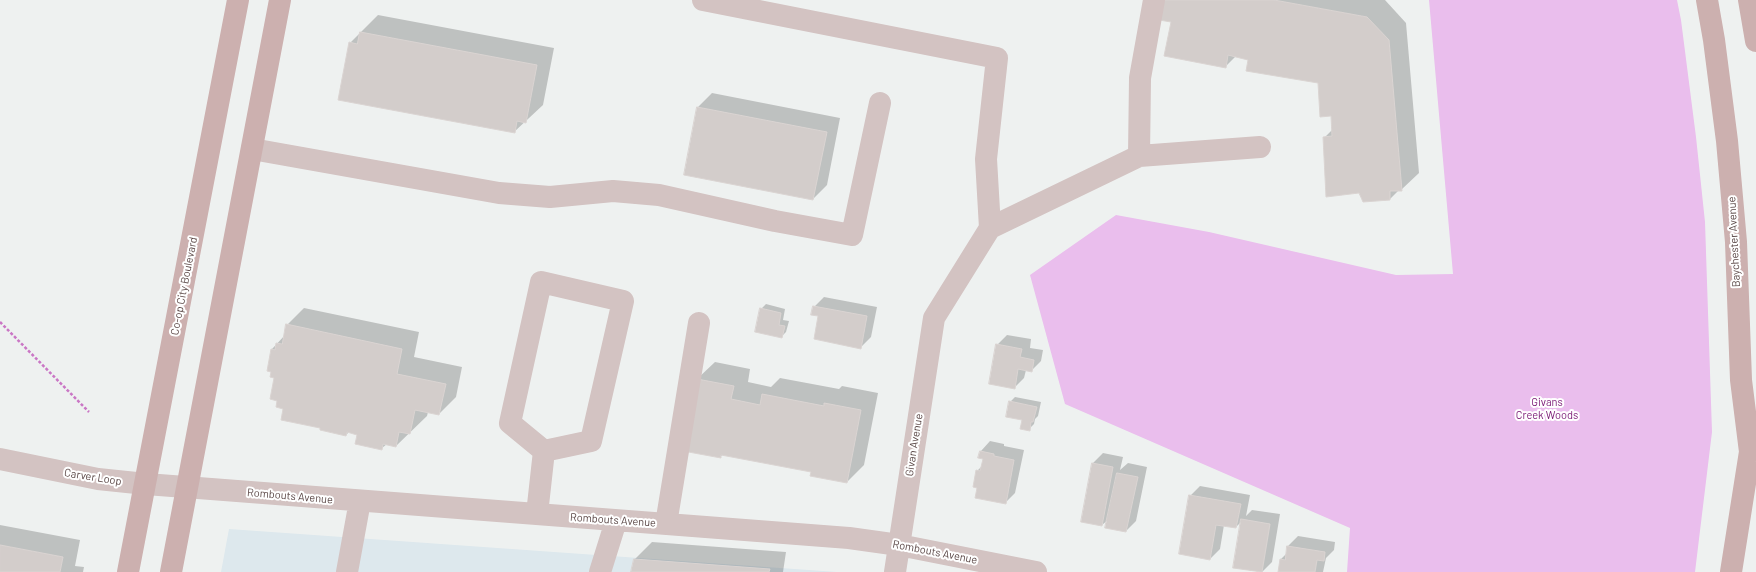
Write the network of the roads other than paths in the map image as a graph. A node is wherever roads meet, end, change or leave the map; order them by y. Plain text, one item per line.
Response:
1 (238, 0) edge
2 (280, 0) edge
3 (703, 0) edge
4 (1154, 0) edge
5 (1707, 0) edge
6 (1749, 0) edge
7 (1756, 41) edge
8 (880, 103) dead end
9 (1260, 147) dead end
10 (252, 149) junction
11 (1139, 156) junction
12 (990, 228) junction
13 (699, 323) dead end
14 (1756, 419) edge
15 (544, 452) junction
16 (1750, 452) junction
17 (0, 459) edge
18 (146, 484) junction
19 (188, 487) junction
20 (360, 501) junction
21 (537, 514) junction
22 (616, 521) junction
23 (666, 524) junction
24 (899, 545) junction
25 (128, 572) edge
26 (171, 572) edge
27 (347, 572) edge
28 (600, 572) edge
29 (895, 572) edge
30 (1036, 572) edge
31 (1731, 572) edge

1 - 18 main road, Co-op City Boulevard
2 - 10 main road
3 - 12 street
4 - 11 street
5 - 16 main road, Baychester Avenue
6 - 7 main road
8 - 10 street
9 - 11 street
10 - 19 main road
11 - 12 street
12 - 24 street, Givan Avenue
13 - 23 street
14 - 16 main road
15 - 15 street
15 - 21 street
16 - 31 main road
17 - 18 street, Carver Loop
18 - 19 street, Carver Loop
18 - 25 main road, Co-op City Boulevard
19 - 20 street, Rombouts Avenue
19 - 26 main road
20 - 21 street, Rombouts Avenue
20 - 27 street
21 - 22 street, Rombouts Avenue
22 - 23 street, Rombouts Avenue
22 - 28 street
23 - 24 street, Rombouts Avenue
24 - 29 street, Givan Avenue
24 - 30 street, Rombouts Avenue

